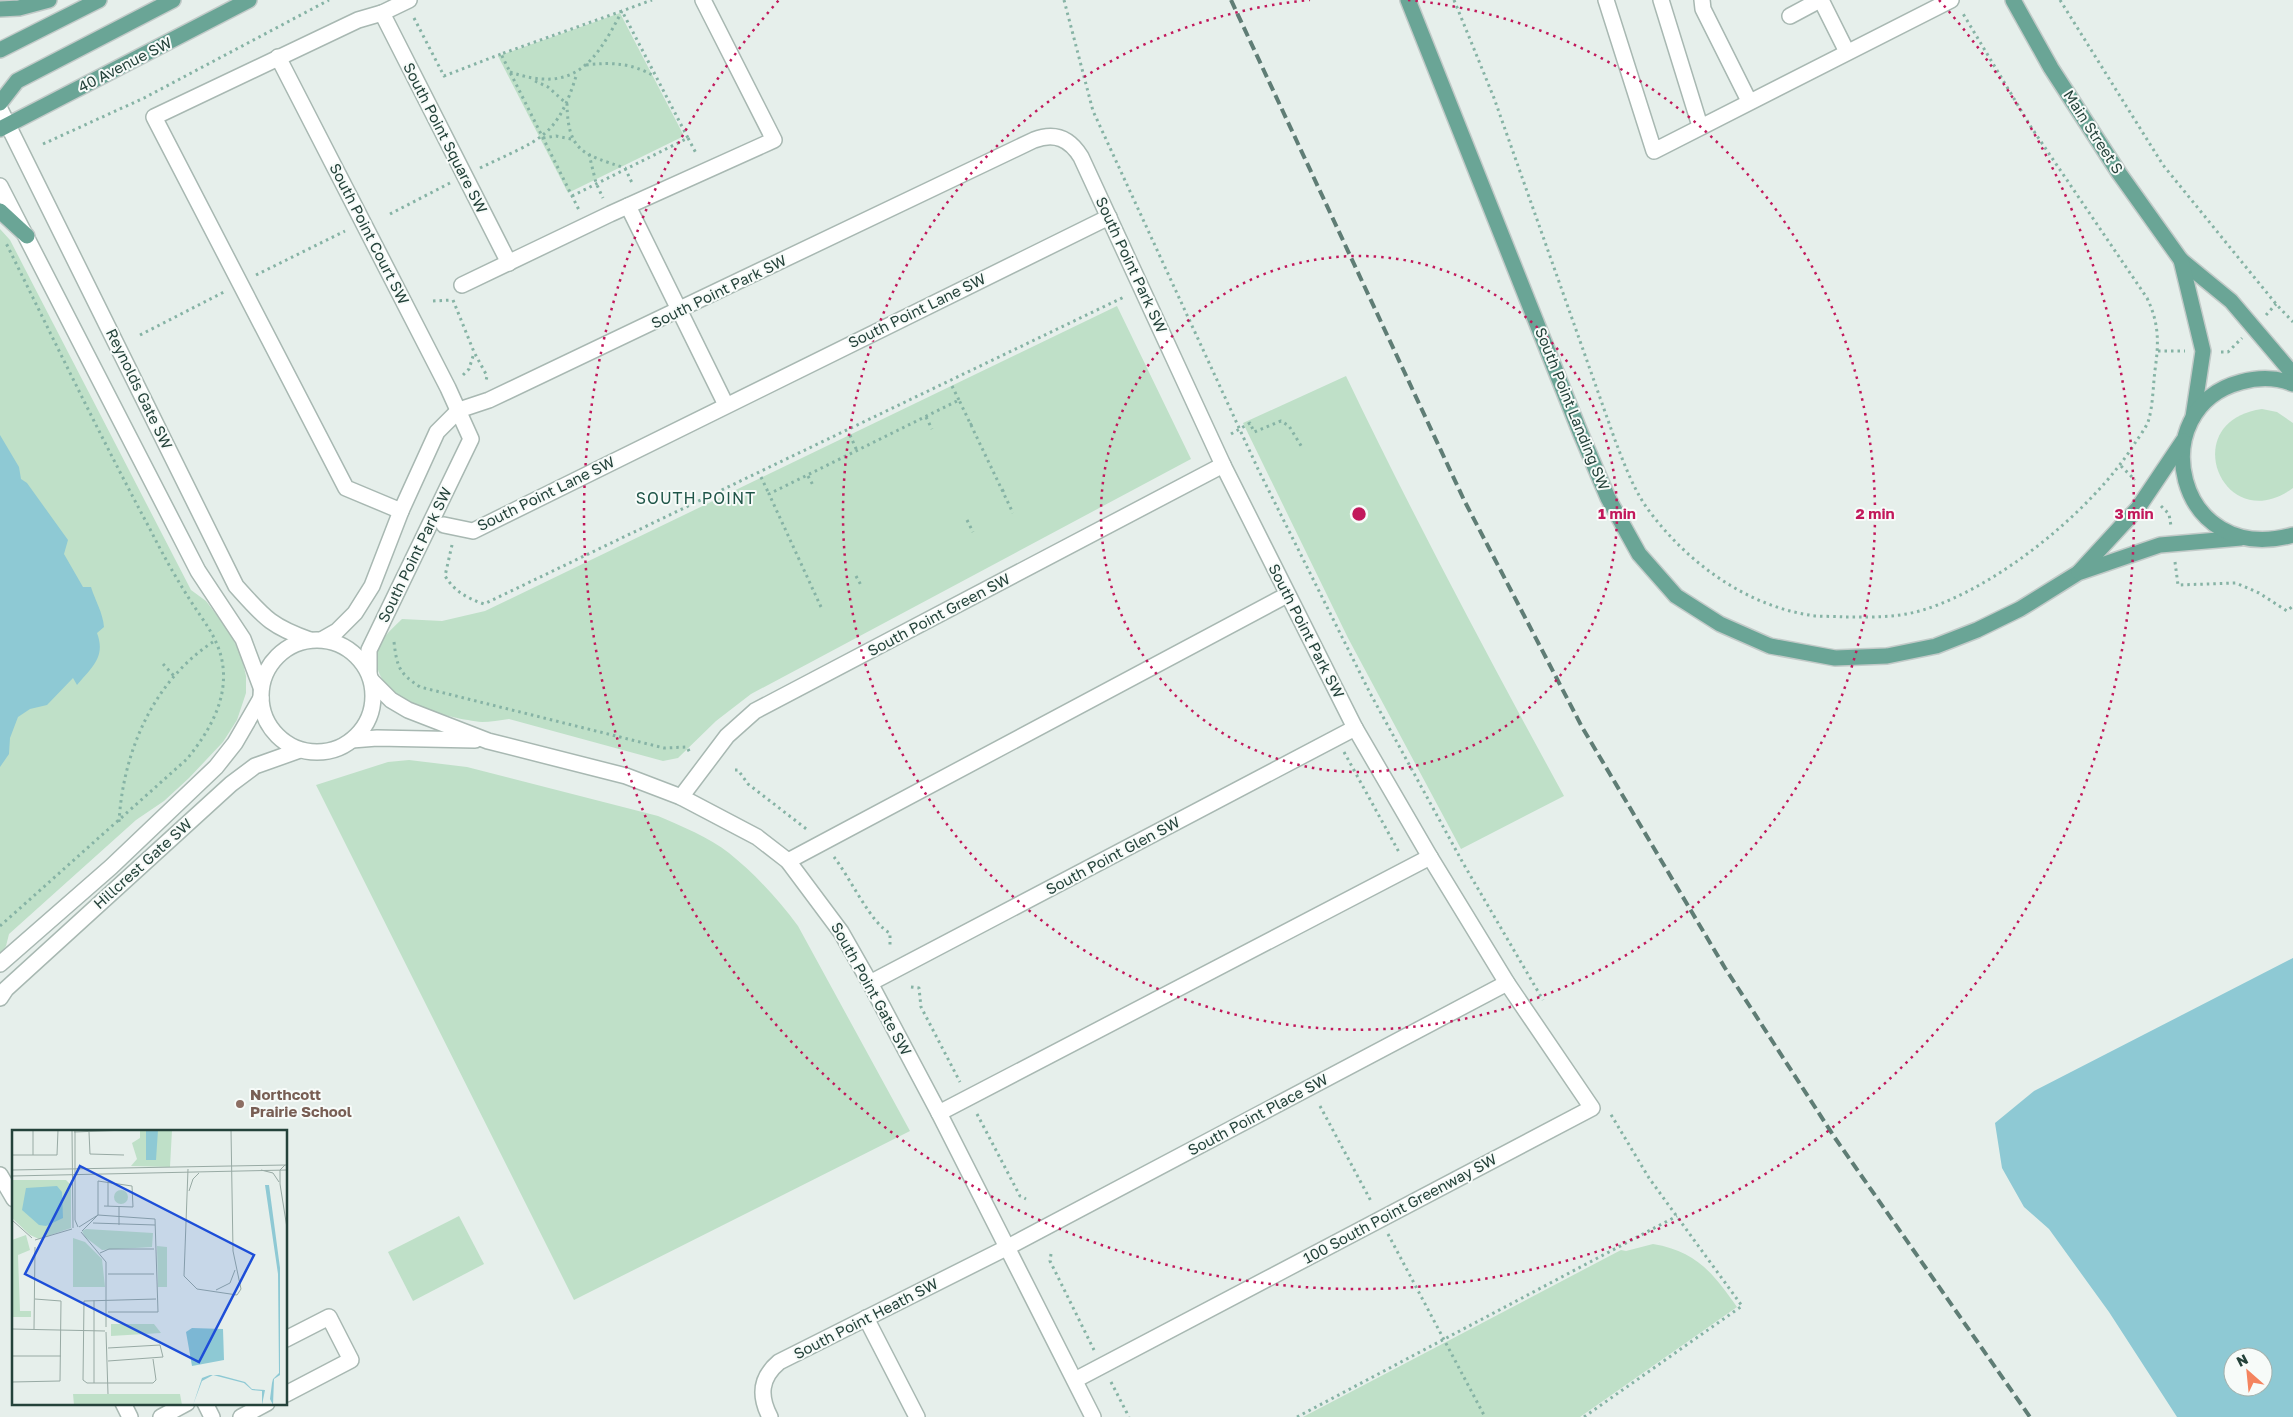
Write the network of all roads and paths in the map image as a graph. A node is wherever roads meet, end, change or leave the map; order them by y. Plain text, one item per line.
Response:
1 (49, 0) edge
2 (98, 0) edge
3 (173, 0) edge
4 (249, 0) edge
5 (329, 0) edge
6 (652, 0) edge
7 (703, 0) edge
8 (1064, 0) edge
9 (1408, 0) edge
10 (1454, 0) edge
11 (1606, 0) edge
12 (1661, 0) edge
13 (1702, 0) edge
14 (1820, 0) edge
15 (2013, 0) edge
16 (2060, 0) edge
17 (408, 1) edge
18 (1955, 3) edge
19 (0, 9) edge
20 (622, 11) junction
21 (382, 13) junction
22 (1790, 16) dead end
23 (0, 50) edge
24 (1847, 52) junction
25 (501, 54) junction
26 (278, 57) junction
27 (586, 65) junction
28 (510, 72) junction
29 (577, 72) junction
30 (656, 77) junction
31 (532, 80) junction
32 (1749, 102) junction
33 (0, 103) edge
34 (567, 104) junction
35 (0, 109) edge
36 (1700, 126) junction
37 (4, 127) edge
38 (543, 138) junction
39 (571, 139) junction
40 (43, 144) dead end
41 (589, 153) junction
42 (625, 168) junction
43 (478, 170) dead end
44 (454, 181) dead end
45 (596, 183) junction
46 (0, 186) edge
47 (572, 196) junction
48 (635, 204) junction
49 (576, 205) dead end
50 (0, 211) edge
51 (390, 214) dead end
52 (610, 214) junction
53 (1109, 217) junction
54 (27, 236) junction
55 (2, 237) dead end
56 (2181, 260) junction
57 (508, 263) junction
58 (462, 285) dead end
59 (1124, 297) dead end
60 (453, 300) dead end
61 (2276, 304) junction
62 (680, 311) junction
63 (2293, 322) edge
64 (2252, 328) junction
65 (2158, 351) junction
66 (2203, 351) junction
67 (474, 352) junction
68 (2293, 374) edge
69 (463, 375) dead end
70 (485, 383) dead end
71 (2293, 384) edge
72 (952, 386) dead end
73 (959, 400) junction
74 (726, 405) junction
75 (459, 410) junction
76 (926, 417) junction
77 (2193, 418) junction
78 (975, 422) dead end
79 (970, 425) junction
80 (932, 429) dead end
81 (1240, 430) junction
82 (1231, 434) dead end
83 (850, 435) dead end
84 (2184, 438) junction
85 (1303, 449) dead end
86 (857, 451) junction
87 (1224, 465) junction
88 (808, 476) junction
89 (761, 477) dead end
90 (814, 487) dead end
91 (1007, 488) dead end
92 (1002, 491) junction
93 (769, 494) junction
94 (401, 511) junction
95 (1012, 513) dead end
96 (968, 520) dead end
97 (450, 526) joint
98 (973, 532) dead end
99 (2293, 535) edge
100 (2241, 538) junction
101 (2078, 573) junction
102 (856, 576) dead end
103 (862, 587) dead end
104 (1288, 595) junction
105 (821, 606) dead end
106 (393, 639) dead end
107 (216, 640) junction
108 (316, 640) junction
109 (163, 664) dead end
110 (174, 676) junction
111 (370, 677) junction
112 (261, 693) junction
113 (1355, 728) junction
114 (352, 740) junction
115 (488, 741) junction
116 (300, 750) junction
117 (690, 754) dead end
118 (1347, 758) dead end
119 (681, 797) junction
120 (119, 822) junction
121 (1400, 854) dead end
122 (1430, 857) junction
123 (788, 861) junction
124 (1463, 863) dead end
125 (0, 926) edge
126 (890, 943) dead end
127 (890, 948) dead end
128 (0, 964) edge
129 (870, 983) junction
130 (1508, 983) junction
131 (0, 998) edge
132 (1320, 1106) dead end
133 (939, 1113) junction
134 (0, 1175) edge
135 (12, 1196) edge
136 (1372, 1204) dead end
137 (1677, 1216) dead end
138 (1387, 1232) dead end
139 (1008, 1247) junction
140 (1050, 1254) dead end
141 (1742, 1306) dead end
142 (866, 1318) junction
143 (288, 1338) edge
144 (1444, 1340) junction
145 (1102, 1365) junction
146 (1075, 1380) junction
147 (288, 1393) edge
148 (124, 1404) edge
149 (185, 1404) edge
150 (206, 1404) edge
151 (266, 1404) edge
152 (1093, 1416) edge
153 (130, 1417) edge
154 (161, 1417) edge
155 (212, 1417) edge
156 (241, 1417) edge
157 (770, 1417) edge
158 (917, 1417) edge
159 (1128, 1417) edge
160 (1298, 1417) edge
161 (1485, 1417) edge
162 (1584, 1417) edge

1 - 19 main road
2 - 23 main road
3 - 33 main road
4 - 37 main road, 40 Avenue SW
5 - 40 path
6 - 20 path
7 - 48 street
8 - 81 path
9 - 101 main road, South Point Landing SW
10 - 65 path
11 - 36 street
12 - 36 street
13 - 32 street
14 - 22 street
14 - 24 street
15 - 56 main road, Main Street S
16 - 61 path
17 - 21 street
17 - 25 path
18 - 24 street
18 - 65 path
20 - 25 path
20 - 27 path
20 - 30 path
21 - 26 street
21 - 57 street, South Point Square SW
24 - 32 street
25 - 28 path
26 - 75 street, South Point Court SW
26 - 94 street
27 - 29 path
27 - 30 path
28 - 31 path
28 - 38 path
29 - 31 path
29 - 34 path
30 - 42 path
31 - 34 path
32 - 36 street
34 - 38 path
34 - 39 path
35 - 37 street, Reynolds Gate SW
37 - 108 street, Reynolds Gate SW
38 - 39 path
38 - 43 path
38 - 47 path
39 - 41 path
41 - 42 path
41 - 45 path
42 - 45 path
42 - 48 path
44 - 51 path
45 - 47 path
45 - 52 path
46 - 54 street, Reynolds Gate SW
47 - 49 path
48 - 52 street
48 - 62 street
50 - 54 main road
52 - 57 street
53 - 62 street, South Point Park SW
53 - 74 street, South Point Lane SW
53 - 87 street, South Point Park SW
54 - 112 street, Reynolds Gate SW
55 - 107 path
56 - 64 main road, Main Street S
56 - 66 main road, Main Street S
57 - 58 street
59 - 97 path
60 - 67 path
61 - 63 path
61 - 64 path
62 - 74 street
62 - 75 street, South Point Park SW
64 - 66 path
64 - 68 main road, Main Street S
65 - 66 path
66 - 77 main road, Main Street S
67 - 69 path
67 - 70 path
71 - 77 main road
72 - 73 path
73 - 76 path
73 - 79 path
74 - 97 street, South Point Lane SW
75 - 94 street, South Point Park SW
75 - 111 street, South Point Park SW
76 - 80 path
76 - 86 path
77 - 84 main road
78 - 79 path
79 - 92 path
81 - 82 path
81 - 85 path
81 - 124 path
83 - 86 path
84 - 100 main road
84 - 101 main road, South Point Landing SW
86 - 88 path
87 - 104 street, South Point Park SW
87 - 119 street, South Point Green SW
88 - 90 path
88 - 93 path
89 - 93 path
91 - 92 path
92 - 95 path
93 - 105 path
94 - 108 street, South Point Park SW
96 - 98 path
99 - 100 main road
100 - 101 main road, South Point Landing SW
102 - 103 path
104 - 113 street, South Point Park SW
104 - 123 street
106 - 117 path
107 - 110 path
107 - 120 path
108 - 111 street
108 - 112 street
109 - 110 path
110 - 120 path
111 - 114 street
111 - 115 street, South Point Gate SW
112 - 116 street
112 - 128 street, Hillcrest Gate SW
113 - 122 street, South Point Park SW
113 - 129 street, South Point Glen SW
114 - 115 street, South Point Gate SW
114 - 116 street
115 - 119 street, South Point Gate SW
116 - 131 street, Hillcrest Gate SW
118 - 121 path
119 - 123 street, South Point Gate SW
120 - 125 path
122 - 130 street, South Point Park SW
122 - 133 street
123 - 129 street, South Point Gate SW
126 - 127 path
129 - 133 street, South Point Gate SW
130 - 139 street, South Point Place SW
130 - 145 street, 100 South Point Greenway SW
132 - 136 path
133 - 139 street, South Point Gate SW
134 - 135 street
137 - 144 path
138 - 144 path
139 - 142 street, South Point Heath SW
139 - 146 street, South Point Gate SW
140 - 145 path
141 - 162 path
142 - 157 street, South Point Heath SW
142 - 158 street
143 - 147 street
144 - 160 path
144 - 161 path
145 - 146 street, 100 South Point Greenway SW
145 - 159 path
146 - 152 street, South Point Gate SW
148 - 153 street
149 - 154 street
150 - 155 street
151 - 156 street

